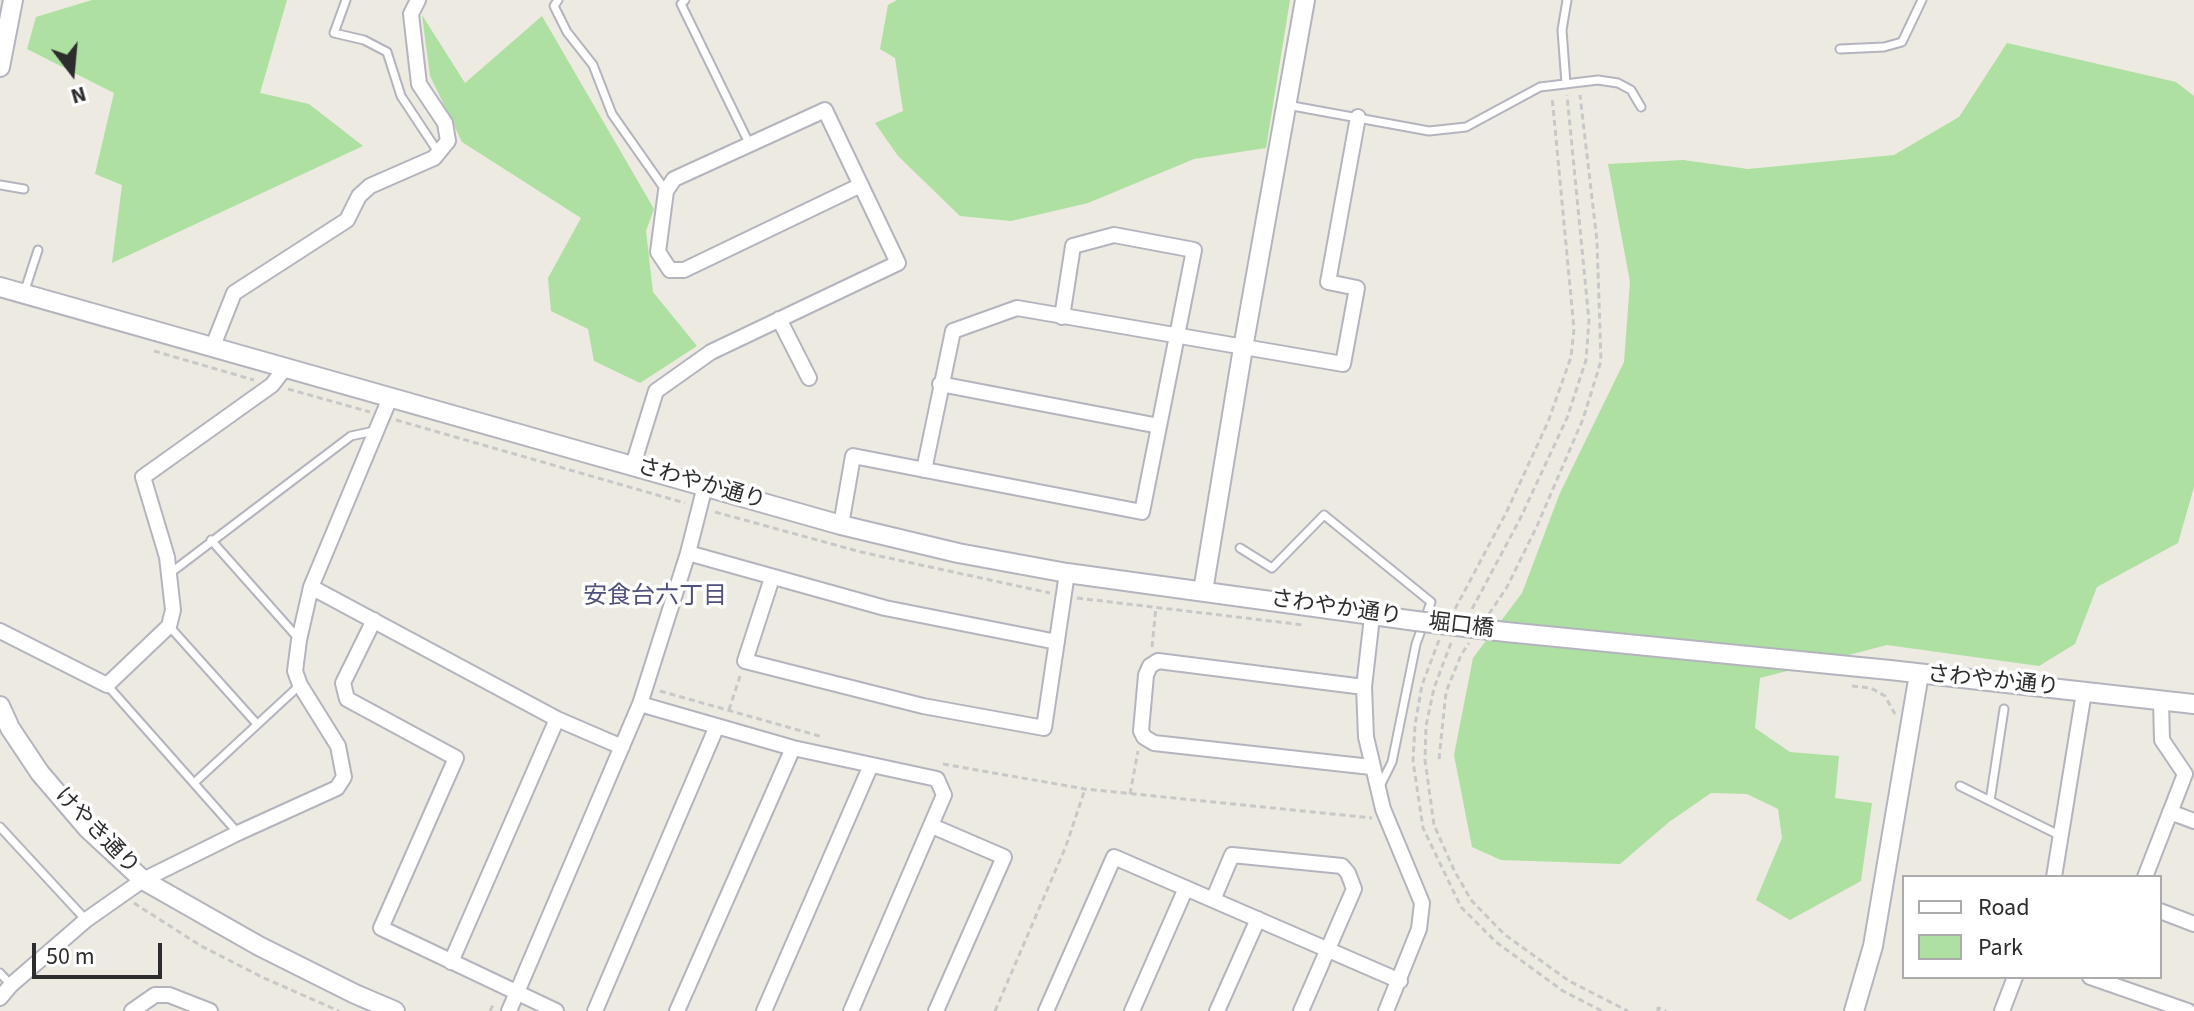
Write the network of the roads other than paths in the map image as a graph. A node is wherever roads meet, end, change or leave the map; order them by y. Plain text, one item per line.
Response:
1 (13, 0) edge
2 (346, 0) edge
3 (418, 0) edge
4 (558, 0) edge
5 (685, 0) edge
6 (1305, 0) edge
7 (1567, 0) edge
8 (1922, 0) edge
9 (1840, 49) dead end
10 (0, 67) edge
11 (1566, 84) junction
12 (1286, 104) junction
13 (1641, 107) dead end
14 (1358, 117) junction
15 (750, 144) junction
16 (438, 153) junction
17 (0, 185) edge
18 (861, 185) junction
19 (24, 189) dead end
20 (666, 191) junction
21 (38, 250) dead end
22 (0, 287) edge
23 (24, 294) junction
24 (1062, 317) junction
25 (779, 319) junction
26 (1177, 337) junction
27 (213, 346) junction
28 (1243, 348) junction
29 (285, 368) junction
30 (809, 378) dead end
31 (940, 384) junction
32 (390, 398) junction
33 (1159, 426) junction
34 (376, 430) junction
35 (633, 465) junction
36 (924, 470) junction
37 (705, 486) junction
38 (841, 525) junction
39 (211, 540) junction
40 (1240, 548) dead end
41 (688, 553) junction
42 (1067, 573) junction
43 (169, 574) junction
44 (772, 578) junction
45 (311, 587) junction
46 (1203, 591) junction
47 (1372, 617) junction
48 (374, 620) junction
49 (1416, 621) joint
50 (169, 626) junction
51 (0, 631) edge
52 (1506, 632) joint
53 (299, 640) junction
54 (1057, 642) junction
55 (1919, 674) junction
56 (107, 685) junction
57 (300, 685) junction
58 (1364, 687) junction
59 (2084, 692) junction
60 (2161, 701) junction
61 (640, 704) junction
62 (2194, 704) edge
63 (2004, 709) dead end
64 (1, 710) edge
65 (557, 719) junction
66 (257, 724) junction
67 (717, 726) junction
68 (622, 747) junction
69 (793, 748) junction
70 (871, 765) junction
71 (1371, 767) junction
72 (194, 783) junction
73 (1960, 786) dead end
74 (1378, 790) junction
75 (1990, 801) junction
76 (2170, 812) junction
77 (2194, 821) edge
78 (932, 826) junction
79 (0, 827) edge
80 (238, 833) junction
81 (2061, 836) junction
82 (2054, 875) edge
83 (2146, 875) edge
84 (143, 880) junction
85 (1186, 888) junction
86 (1213, 900) junction
87 (2162, 912) edge
88 (1258, 919) junction
89 (86, 920) junction
90 (2194, 924) edge
91 (1328, 949) junction
92 (451, 962) junction
93 (0, 973) edge
94 (2014, 979) edge
95 (2096, 979) edge
96 (1400, 981) junction
97 (11, 985) junction
98 (516, 994) junction
99 (0, 998) edge
100 (132, 1011) edge
101 (210, 1011) edge
102 (395, 1011) edge
103 (509, 1011) edge
104 (556, 1011) edge
105 (595, 1011) edge
106 (677, 1011) edge
107 (764, 1011) edge
108 (851, 1011) edge
109 (936, 1011) edge
110 (1046, 1011) edge
111 (1132, 1011) edge
112 (1217, 1011) edge
113 (1301, 1011) edge
114 (1386, 1011) edge
115 (1854, 1011) edge
116 (2002, 1011) edge
117 (2188, 1011) edge

1 - 10 street
2 - 16 lane
3 - 16 street
4 - 20 lane
5 - 15 lane
6 - 12 street
7 - 11 lane
8 - 9 lane
11 - 13 lane
11 - 14 lane
12 - 14 lane
12 - 28 street
14 - 28 street
15 - 18 street
15 - 20 street
16 - 27 street
17 - 19 lane
18 - 20 street
18 - 25 street
21 - 23 lane
22 - 23 street, さわやか通り
23 - 27 street, さわやか通り
24 - 26 street
24 - 26 street
24 - 31 street
25 - 30 street
25 - 35 street
26 - 28 street
26 - 33 street
27 - 29 street, さわやか通り
28 - 46 street
29 - 32 street, さわやか通り
29 - 43 street
31 - 33 street
31 - 36 street
32 - 34 street
32 - 35 street, さわやか通り
33 - 36 street
34 - 39 lane
34 - 45 street
35 - 37 street, さわやか通り
36 - 38 street
37 - 38 street, さわやか通り
37 - 41 street
38 - 42 street, さわやか通り
39 - 43 lane
39 - 53 lane
40 - 74 lane
41 - 44 street
41 - 61 street
42 - 46 street, さわやか通り
42 - 54 street
43 - 50 street
44 - 54 street
44 - 54 street
45 - 48 street
45 - 53 street
46 - 47 street, さわやか通り
47 - 49 street, さわやか通り
47 - 58 street
48 - 65 street
48 - 92 street
49 - 52 street, 堀口橋, bridge
50 - 56 street
50 - 66 lane
51 - 56 street
52 - 55 street, さわやか通り
53 - 57 street
55 - 59 street, さわやか通り
55 - 115 street
56 - 72 lane
57 - 66 lane
57 - 80 street
58 - 71 street
58 - 71 street
59 - 60 street, さわやか通り
59 - 81 street
60 - 62 street, さわやか通り
60 - 76 street
61 - 67 street
61 - 68 street
63 - 75 lane
64 - 84 street, けやき通り
65 - 68 street
65 - 92 street
66 - 72 lane
67 - 69 street
67 - 105 street
68 - 98 street
69 - 70 street
69 - 106 street
70 - 78 street
70 - 107 street
71 - 74 street
72 - 80 lane
73 - 75 lane
74 - 96 street
75 - 81 lane
76 - 77 street
76 - 83 street
78 - 108 street
78 - 109 street
79 - 89 lane
80 - 84 street
81 - 82 street
84 - 89 street
84 - 102 street, けやき通り
85 - 86 street
85 - 110 street
85 - 111 street
86 - 88 street
86 - 91 street
87 - 90 street
88 - 91 street
88 - 112 street
89 - 97 street
91 - 96 street
91 - 113 street
92 - 98 street
93 - 97 lane
94 - 116 street
95 - 117 street
96 - 114 street
97 - 99 street
98 - 103 street
98 - 104 street
100 - 101 street

